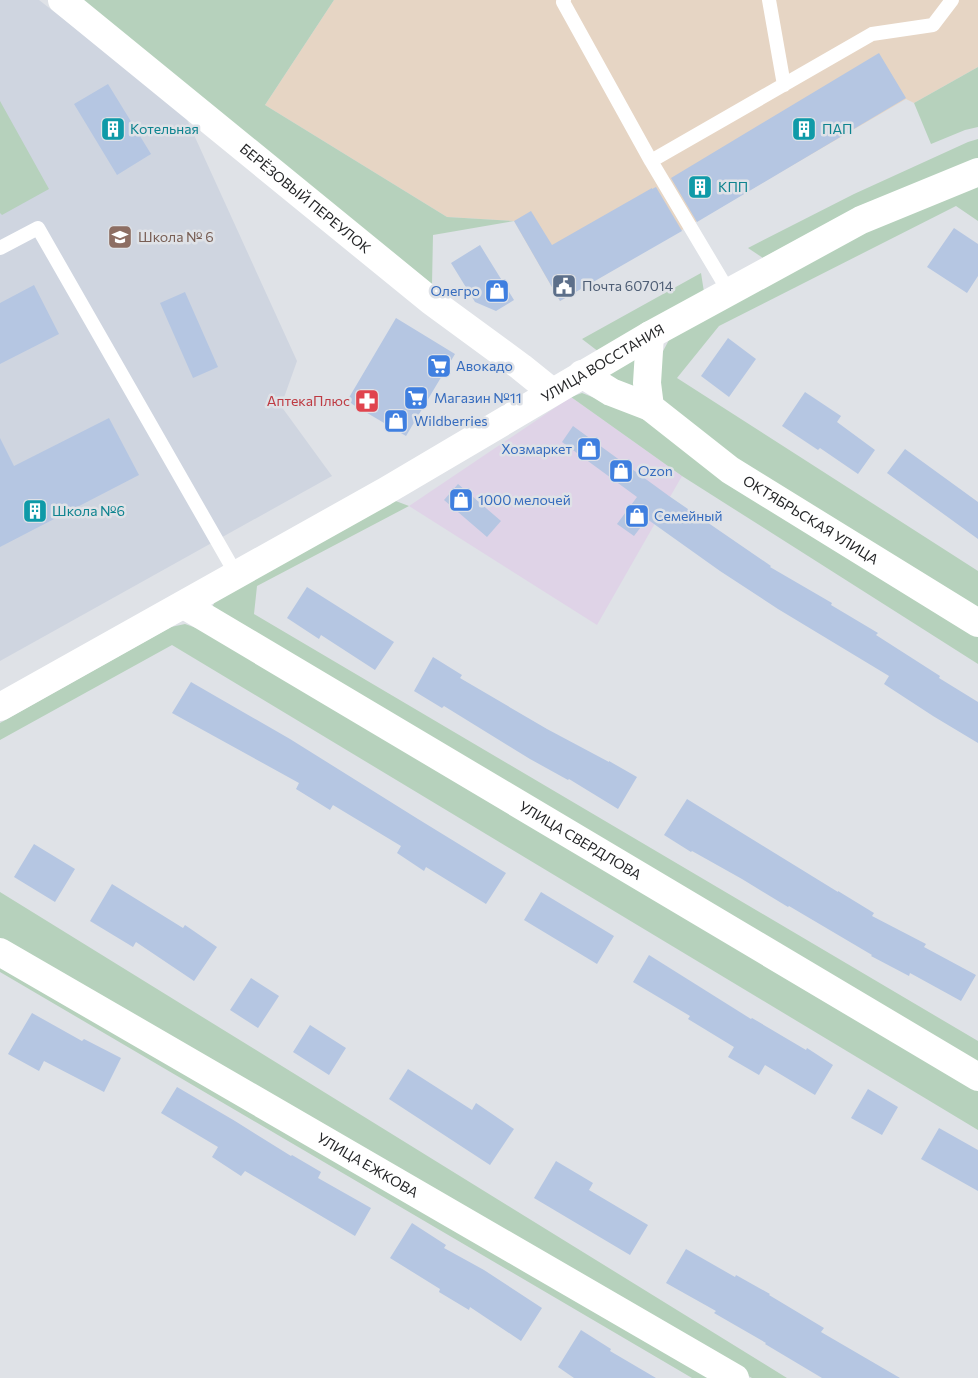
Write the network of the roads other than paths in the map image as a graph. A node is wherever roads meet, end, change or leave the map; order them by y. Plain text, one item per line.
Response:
1 (62, 0) edge
2 (564, 0) edge
3 (769, 0) edge
4 (952, 0) edge
5 (784, 85) junction
6 (652, 161) junction
7 (978, 172) edge
8 (0, 248) edge
9 (729, 292) junction
10 (650, 335) junction
11 (582, 374) junction
12 (552, 392) junction
13 (650, 407) junction
14 (236, 574) junction
15 (184, 606) junction
16 (978, 623) edge
17 (0, 707) edge
18 (0, 952) edge
19 (978, 1077) edge
20 (734, 1378) edge

1 - 12 street, БЕРЁЗОВЫЙ ПЕРЕУЛОК
2 - 6 lane
3 - 5 lane
4 - 5 lane
5 - 6 lane
6 - 9 lane
7 - 9 street, УЛИЦА ВОССТАНИЯ
8 - 14 lane
9 - 10 street, УЛИЦА ВОССТАНИЯ
10 - 11 street, УЛИЦА ВОССТАНИЯ
10 - 13 street
11 - 12 street, УЛИЦА ВОССТАНИЯ
11 - 13 street, ОКТЯБРЬСКАЯ УЛИЦА
12 - 14 street, УЛИЦА ВОССТАНИЯ
13 - 16 street, ОКТЯБРЬСКАЯ УЛИЦА
14 - 15 street, УЛИЦА ВОССТАНИЯ
15 - 17 street, УЛИЦА ВОССТАНИЯ
15 - 19 street, УЛИЦА СВЕРДЛОВА
18 - 20 street, УЛИЦА ЕЖКОВА

